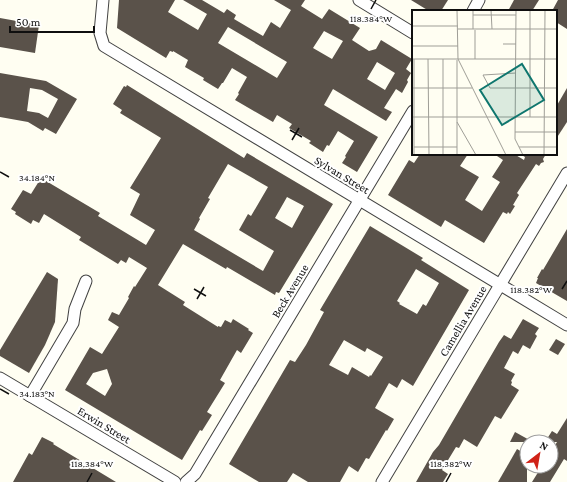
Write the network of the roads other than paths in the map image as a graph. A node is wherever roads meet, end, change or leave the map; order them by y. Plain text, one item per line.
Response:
1 (103, 0) edge
2 (359, 0) edge
3 (479, 0) edge
4 (474, 10) edge
5 (412, 32) edge
6 (412, 113) edge
7 (567, 173) edge
8 (360, 201) junction
9 (86, 281) dead end
10 (500, 286) junction
11 (567, 326) edge
12 (0, 378) edge
13 (30, 396) junction
14 (175, 482) edge
15 (186, 482) edge
16 (382, 482) edge

1 - 8 street, Sylvan Street
2 - 5 street
3 - 4 street
6 - 8 street, Beck Avenue
7 - 10 street, Camellia Avenue
8 - 10 street, Sylvan Street
8 - 15 street, Beck Avenue
9 - 13 street
10 - 11 street, Sylvan Street
10 - 16 street, Camellia Avenue
12 - 13 street, Erwin Street
13 - 14 street, Erwin Street

